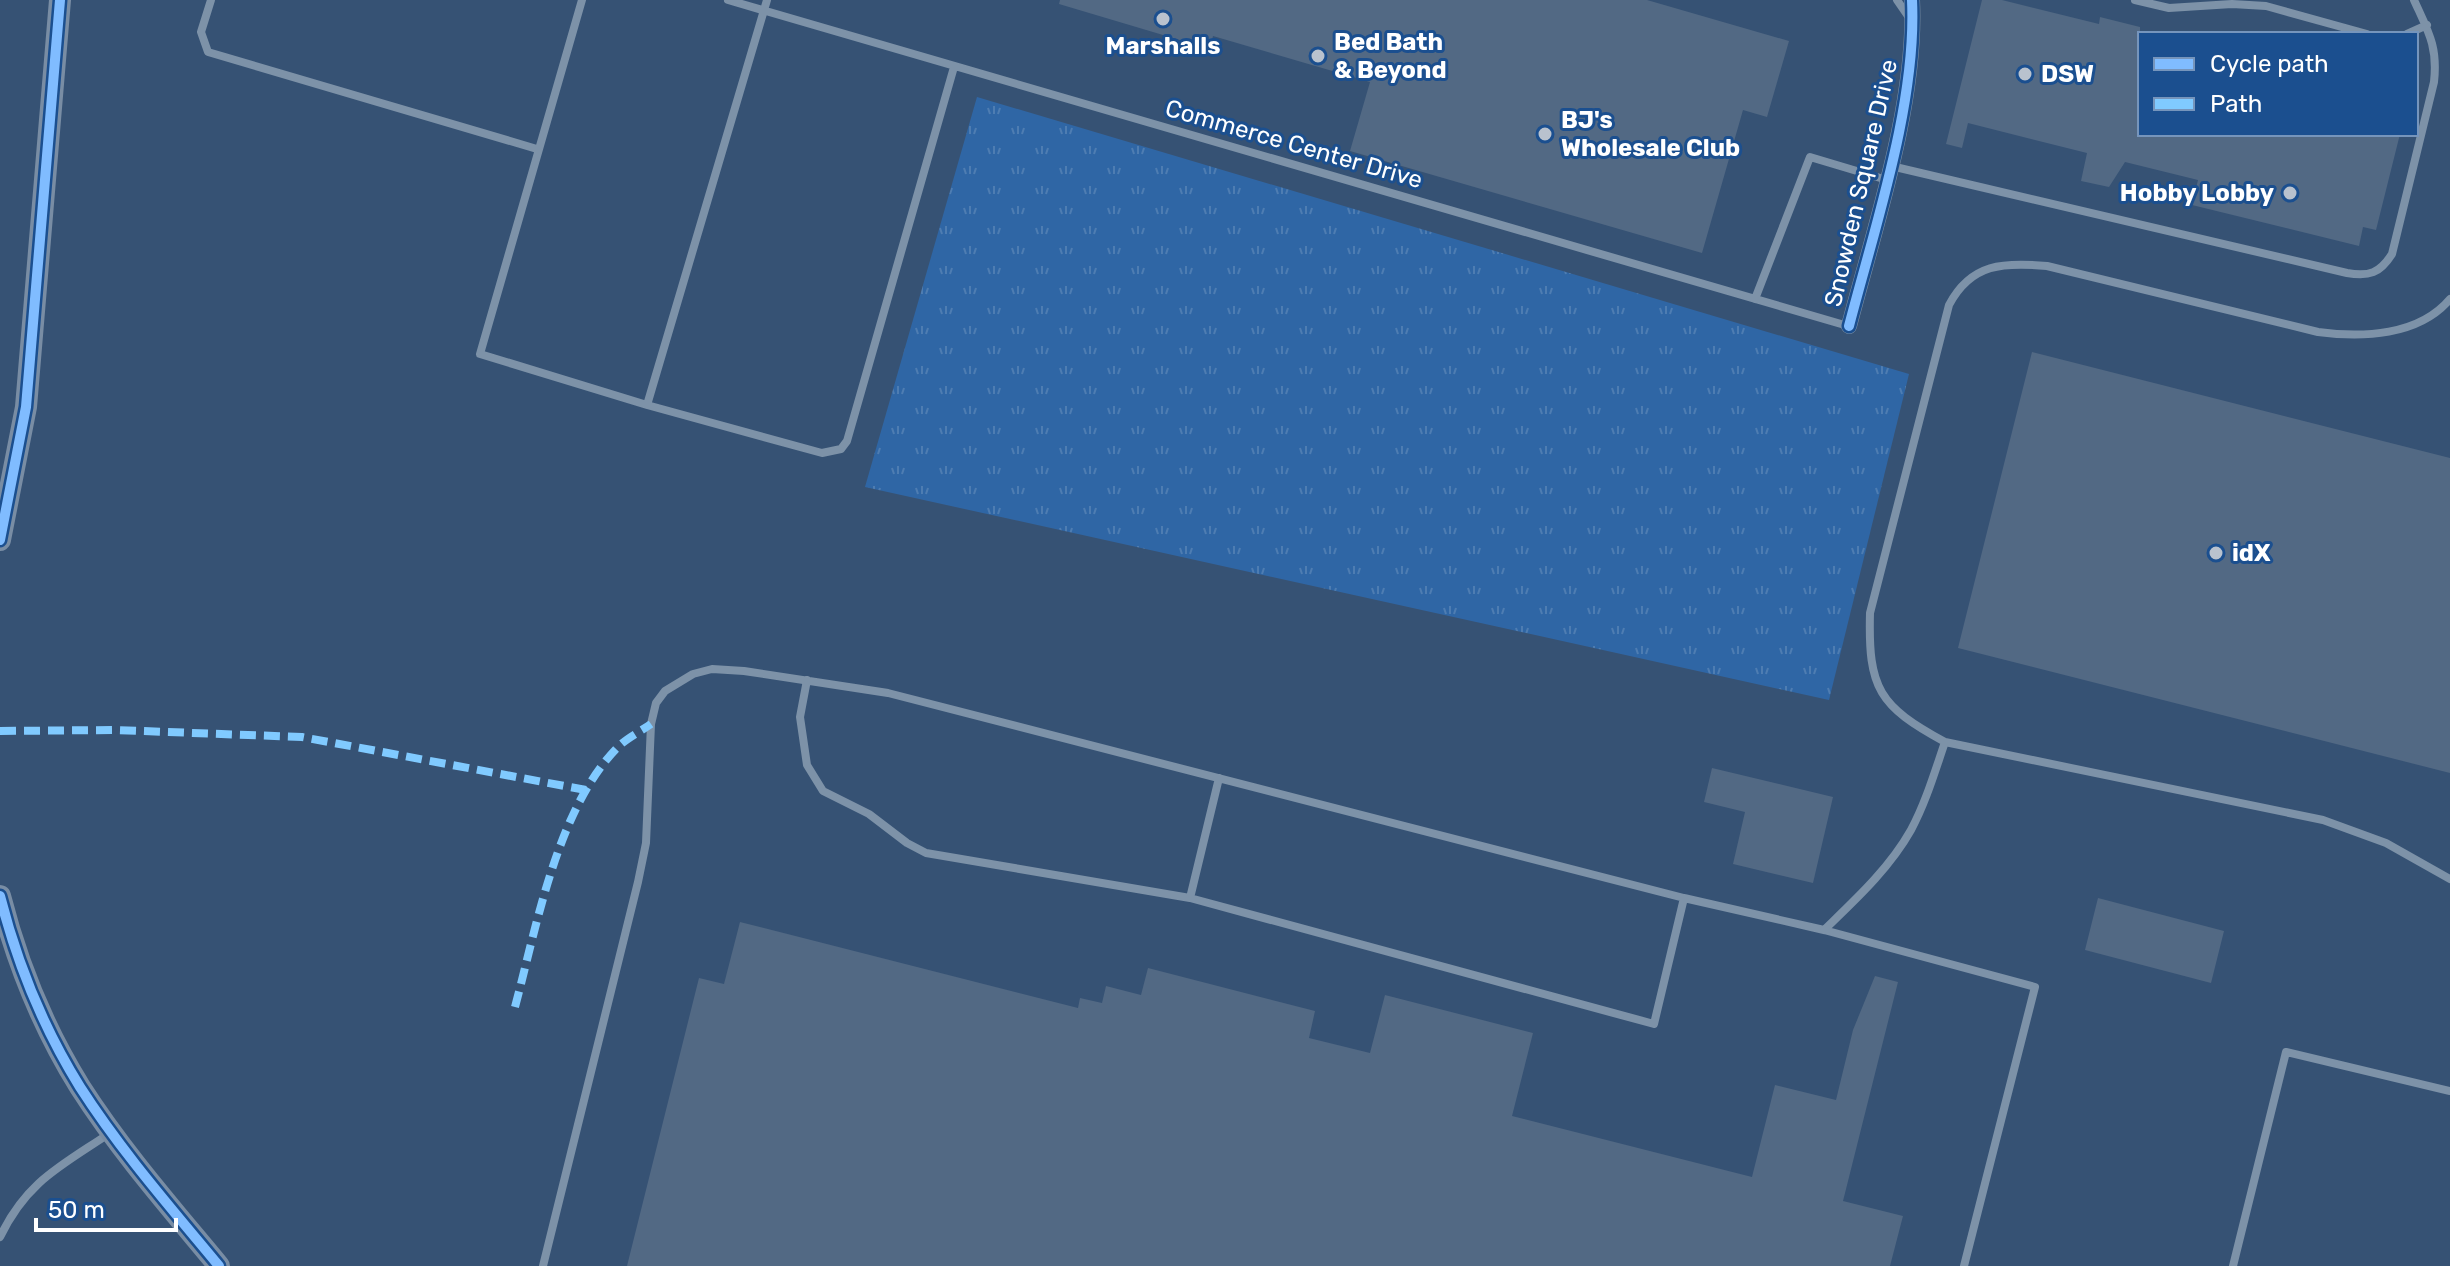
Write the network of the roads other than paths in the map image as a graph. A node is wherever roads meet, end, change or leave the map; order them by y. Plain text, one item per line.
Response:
1 (60, 0) edge
2 (211, 0) edge
3 (582, 0) edge
4 (728, 0) edge
5 (767, 0) edge
6 (1897, 0) edge
7 (1912, 0) edge
8 (2135, 0) edge
9 (2414, 0) edge
10 (764, 11) junction
11 (1913, 24) junction
12 (2427, 25) junction
13 (2360, 32) edge
14 (2411, 32) edge
15 (954, 67) junction
16 (537, 149) junction
17 (1888, 173) junction
18 (1755, 299) junction
19 (2450, 299) edge
20 (1849, 326) joint
21 (647, 405) junction
22 (0, 540) edge
23 (807, 680) junction
24 (1945, 742) junction
25 (1219, 778) junction
26 (2450, 879) edge
27 (0, 896) edge
28 (1190, 898) junction
29 (1684, 898) junction
30 (1824, 930) junction
31 (2450, 1091) edge
32 (111, 1132) junction
33 (0, 1237) edge
34 (219, 1266) edge
35 (543, 1266) edge
36 (1964, 1266) edge
37 (2233, 1266) edge

1 - 22 street
2 - 16 lane
3 - 16 lane
4 - 10 lane, Commerce Center Drive
5 - 10 lane
6 - 11 lane
7 - 11 street, Snowden Square Drive
8 - 13 lane
9 - 12 lane
10 - 15 lane, Commerce Center Drive
10 - 21 lane
11 - 17 street, Snowden Square Drive
12 - 14 lane
12 - 17 lane
15 - 18 lane, Commerce Center Drive
15 - 21 lane
16 - 21 lane
17 - 18 lane
17 - 20 street, Snowden Square Drive
18 - 20 lane, Commerce Center Drive
19 - 24 lane
23 - 25 lane
23 - 28 lane
23 - 35 lane
24 - 26 lane
24 - 30 lane
25 - 28 lane
25 - 29 lane
27 - 32 street
28 - 29 lane
29 - 30 lane
30 - 36 lane
31 - 37 lane
32 - 33 lane
32 - 34 street

